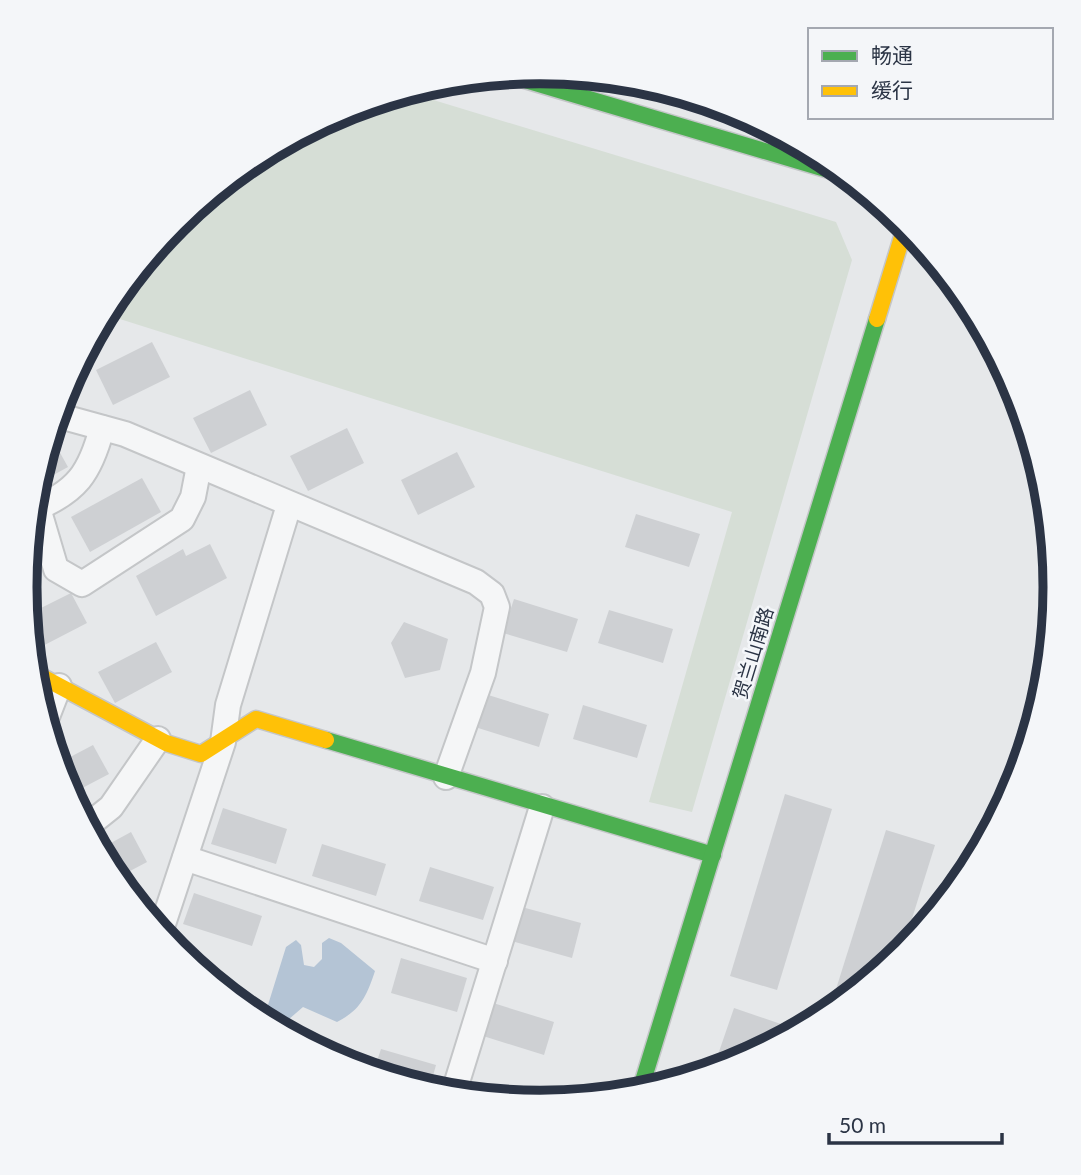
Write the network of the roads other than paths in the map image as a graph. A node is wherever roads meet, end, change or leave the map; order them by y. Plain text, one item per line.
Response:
1 (539, 84) edge
2 (815, 166) edge
3 (902, 236) edge
4 (66, 418) edge
5 (102, 428) junction
6 (199, 466) junction
7 (289, 505) junction
8 (43, 506) edge
9 (41, 525) edge
10 (45, 679) edge
11 (59, 686) junction
12 (51, 706) edge
13 (158, 739) junction
14 (223, 742) junction
15 (446, 777) junction
16 (542, 807) junction
17 (94, 820) edge
18 (713, 855) junction
19 (185, 858) junction
20 (164, 922) edge
21 (495, 961) junction
22 (643, 1081) edge
23 (456, 1084) edge

1 - 2 street
3 - 18 street, 贺兰山南路
4 - 5 street
5 - 6 street
5 - 8 street
6 - 7 street
6 - 9 street
7 - 14 street
7 - 15 street
10 - 11 street
11 - 12 street
11 - 13 street
13 - 14 street
13 - 17 street
14 - 15 street
14 - 19 street
15 - 16 street
16 - 18 street
16 - 21 street
18 - 22 street, 贺兰山南路
19 - 20 street
19 - 21 street
21 - 23 street

